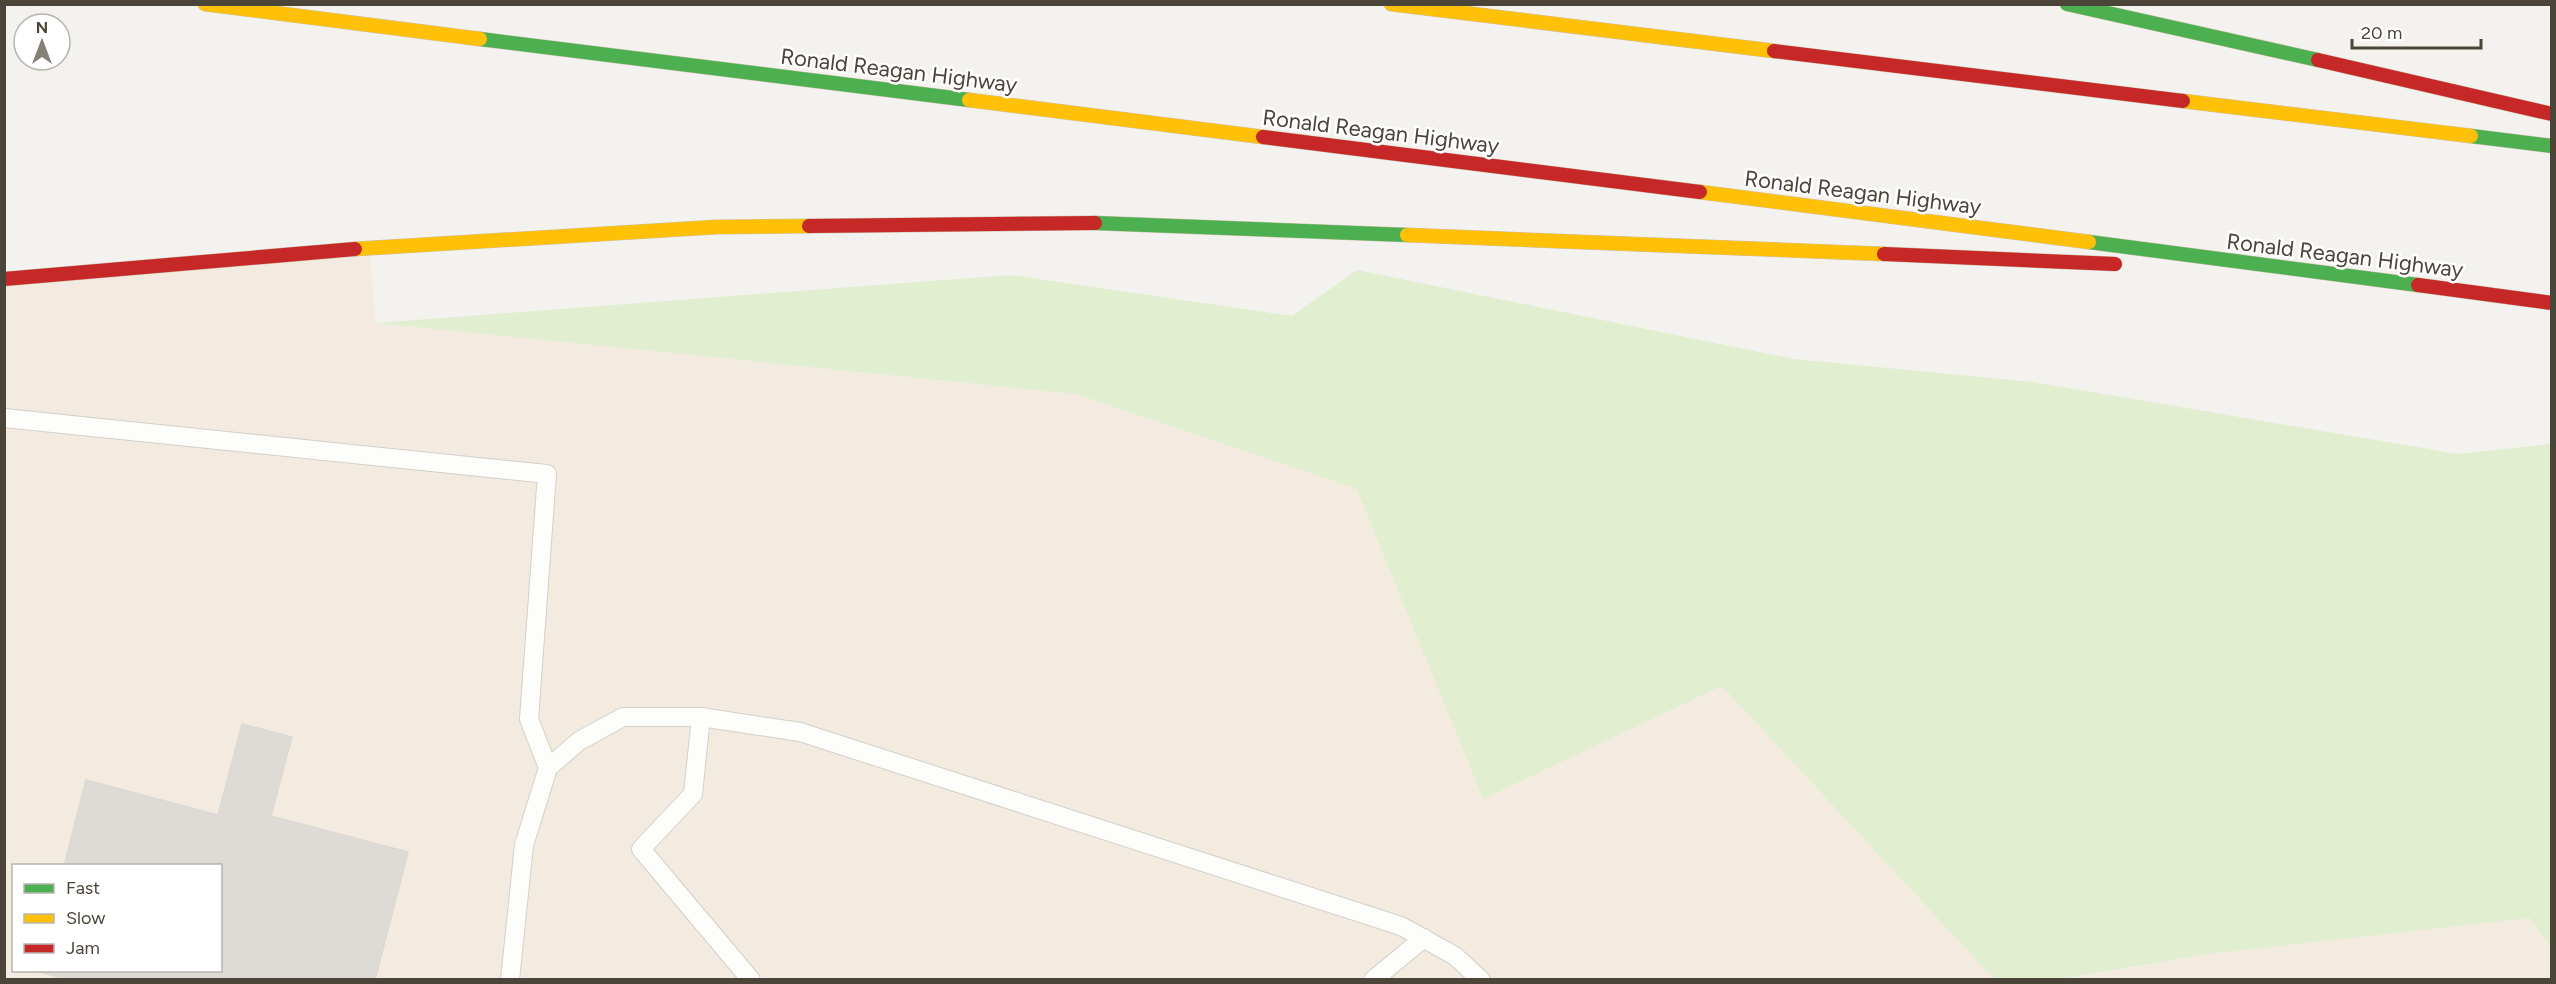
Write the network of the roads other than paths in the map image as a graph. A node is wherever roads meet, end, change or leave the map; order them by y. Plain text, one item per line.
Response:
1 (205, 4) edge
2 (1390, 4) edge
3 (2067, 4) edge
4 (2552, 114) edge
5 (2552, 146) edge
6 (2132, 265) dead end
7 (2168, 267) dead end
8 (2323, 274) junction
9 (4, 279) edge
10 (2552, 303) edge
11 (4, 418) edge
12 (701, 717) junction
13 (548, 768) junction
14 (1424, 938) junction
15 (510, 980) edge
16 (751, 980) edge
17 (1373, 980) edge
18 (1481, 980) edge

1 - 8 highway, Ronald Reagan Highway
2 - 5 highway
3 - 4 highway
6 - 9 highway
7 - 8 highway
8 - 10 highway, Ronald Reagan Highway
11 - 13 lane
12 - 13 lane
12 - 14 lane
12 - 16 lane
13 - 15 lane
14 - 17 lane
14 - 18 lane

